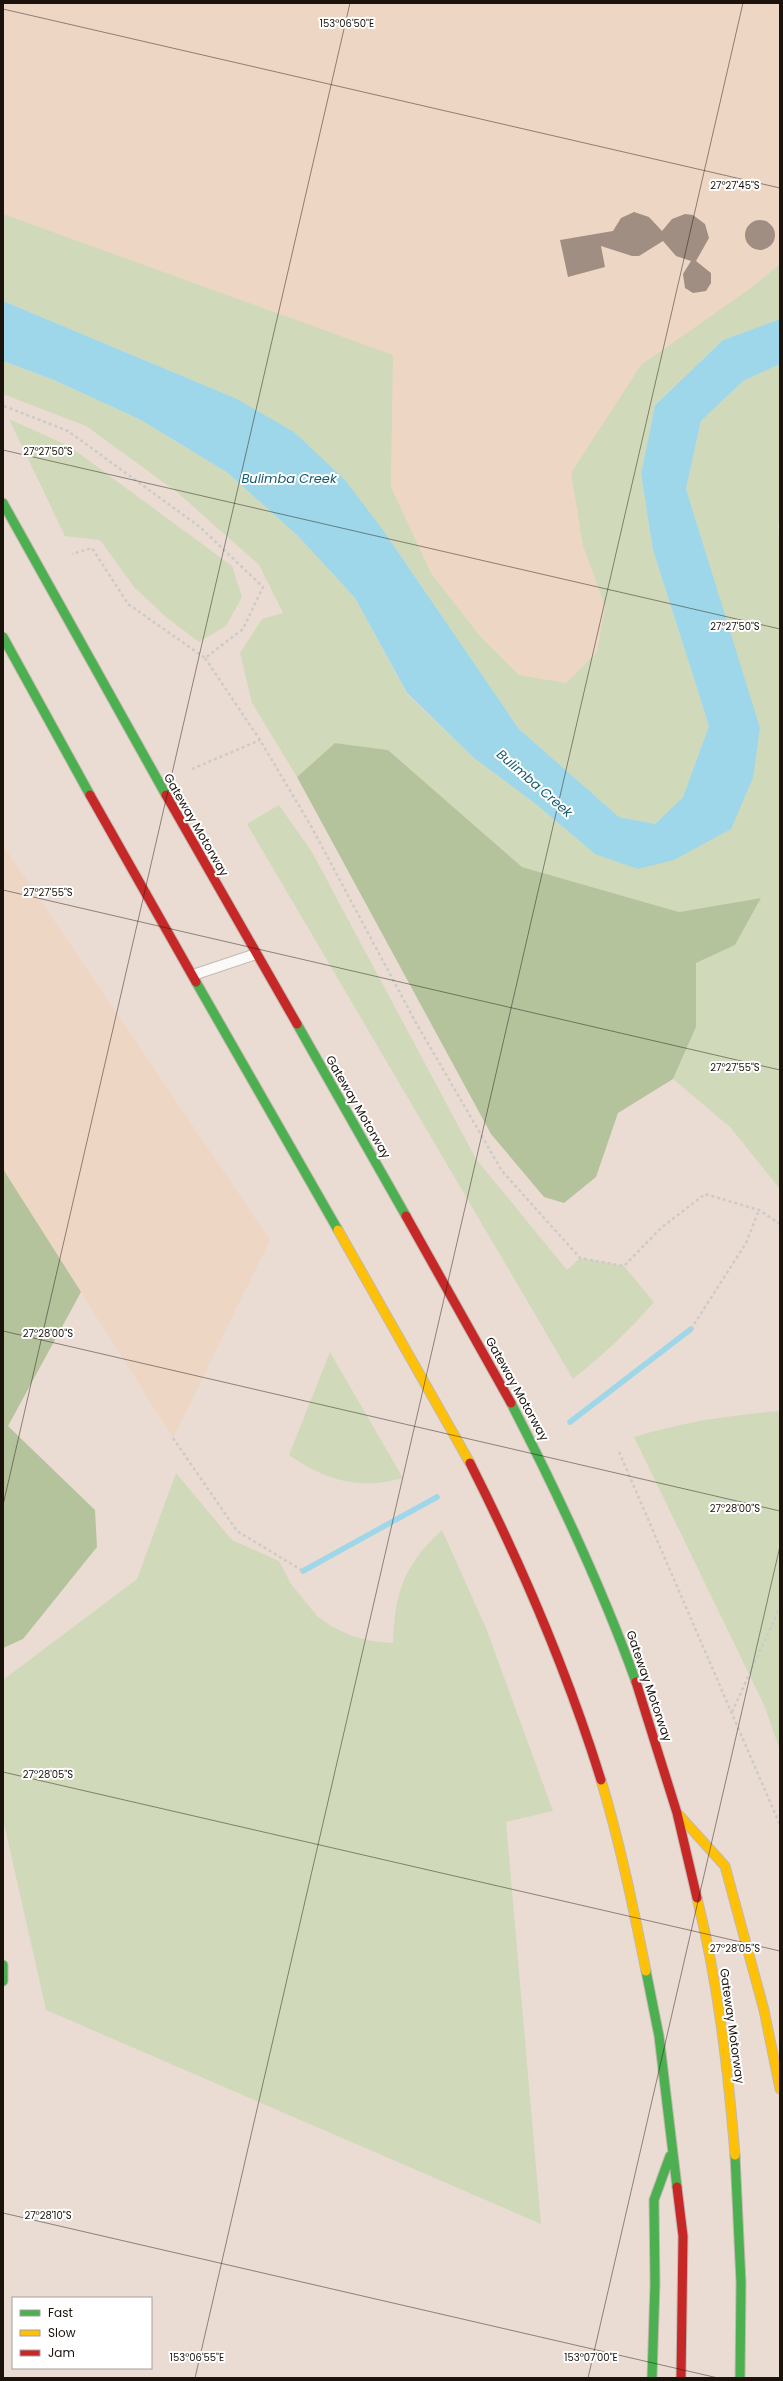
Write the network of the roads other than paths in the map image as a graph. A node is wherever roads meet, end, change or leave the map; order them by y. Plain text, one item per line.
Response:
1 (3, 503) edge
2 (3, 637) edge
3 (256, 954) junction
4 (193, 975) junction
5 (676, 1812) junction
6 (3, 1965) edge
7 (3, 1981) edge
8 (780, 2089) edge
9 (672, 2153) junction
10 (652, 2378) edge
11 (681, 2378) edge
12 (740, 2378) edge

1 - 3 main road, Gateway Motorway
2 - 4 main road
3 - 4 lane
3 - 5 main road, Gateway Motorway
4 - 9 main road
5 - 8 main road
5 - 12 main road, Gateway Motorway
6 - 7 main road
9 - 10 main road
9 - 11 main road

